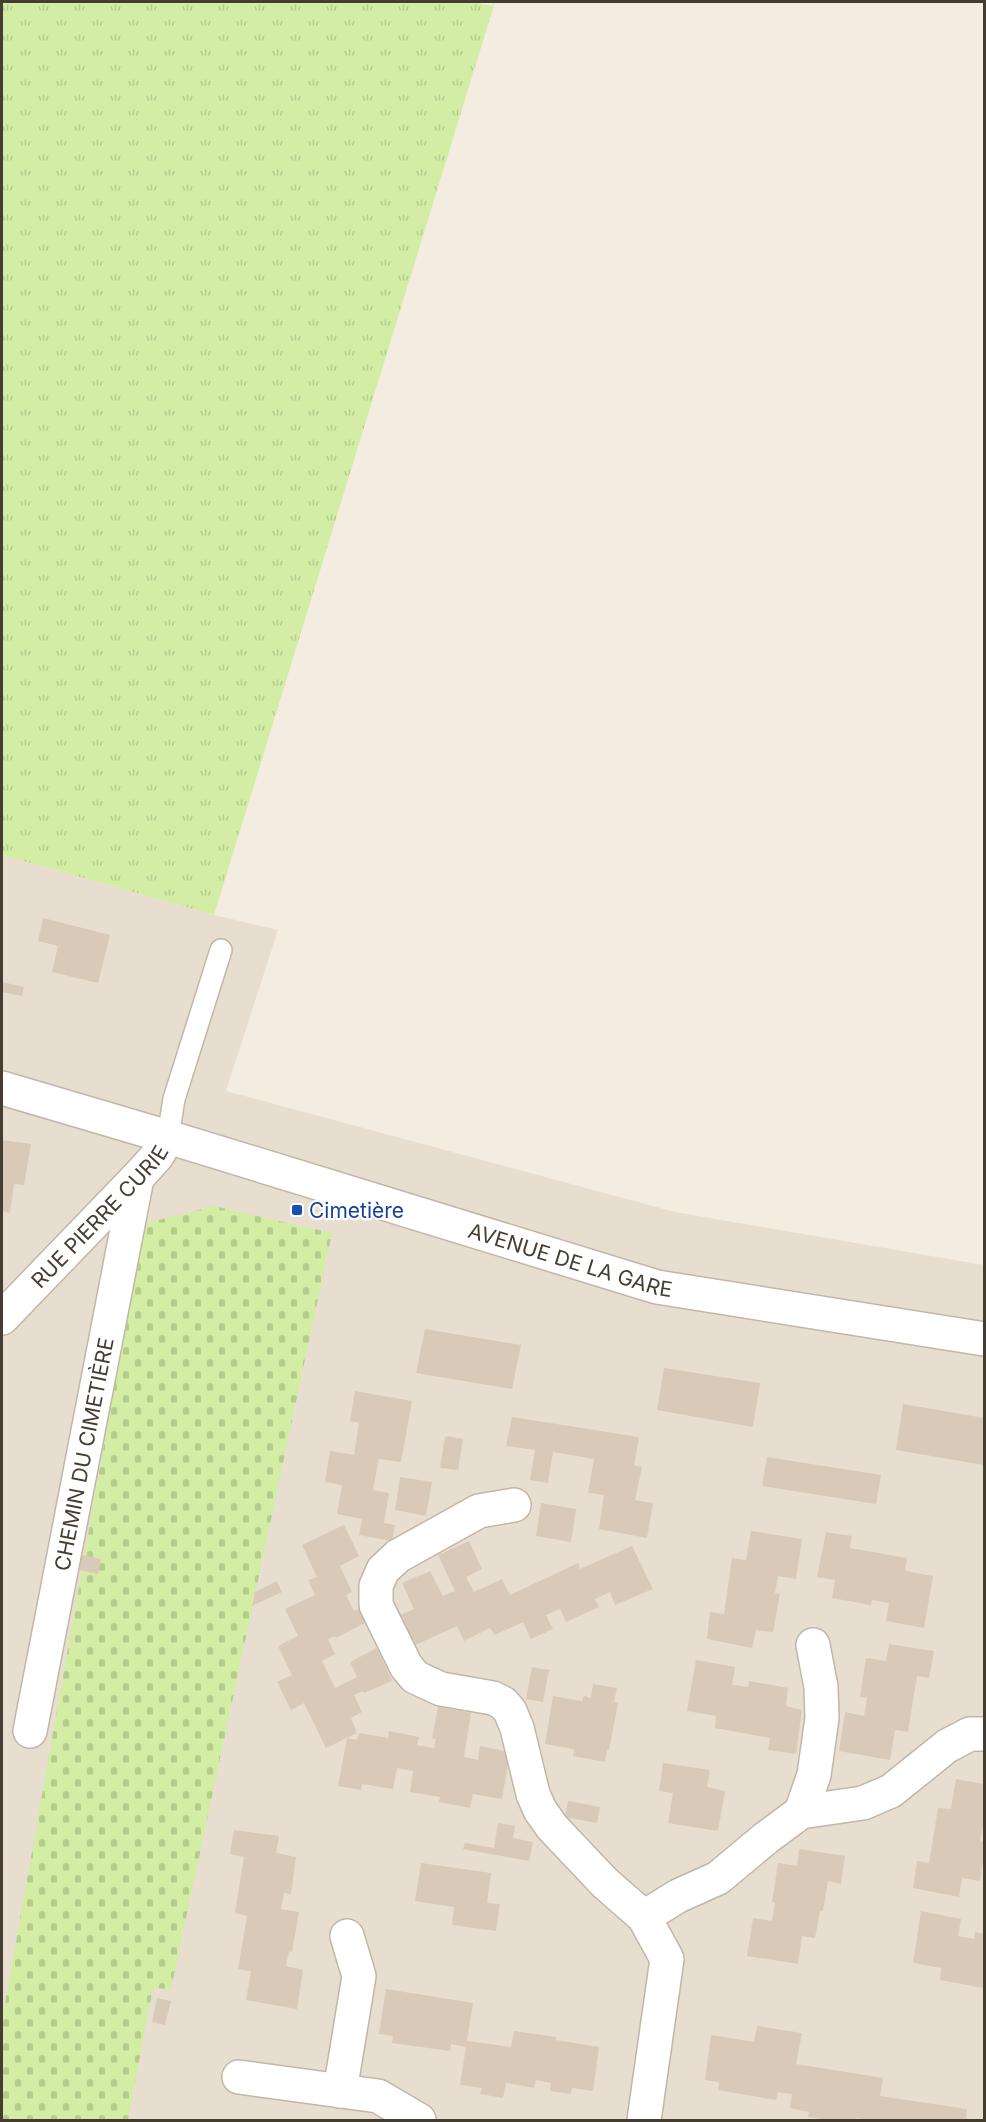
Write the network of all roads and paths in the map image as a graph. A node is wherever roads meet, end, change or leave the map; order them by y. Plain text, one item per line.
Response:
1 (221, 950) dead end
2 (2, 1088) edge
3 (168, 1137) junction
4 (137, 1178) junction
5 (2, 1318) edge
6 (984, 1339) edge
7 (514, 1505) dead end
8 (813, 1645) dead end
9 (30, 1731) dead end
10 (984, 1734) edge
11 (801, 1812) junction
12 (644, 1917) junction
13 (347, 1936) dead end
14 (239, 2077) dead end
15 (340, 2091) junction
16 (419, 2121) edge
17 (644, 2121) edge

1 - 3 lane
2 - 3 street, AVENUE DE LA GARE
3 - 4 street, RUE PIERRE CURIE
3 - 6 street, AVENUE DE LA GARE
4 - 5 street, RUE PIERRE CURIE
4 - 9 street, CHEMIN DU CIMETIÈRE
7 - 12 street
8 - 11 street
10 - 11 street
11 - 12 street
12 - 17 street
13 - 15 street
14 - 15 street
15 - 16 street

